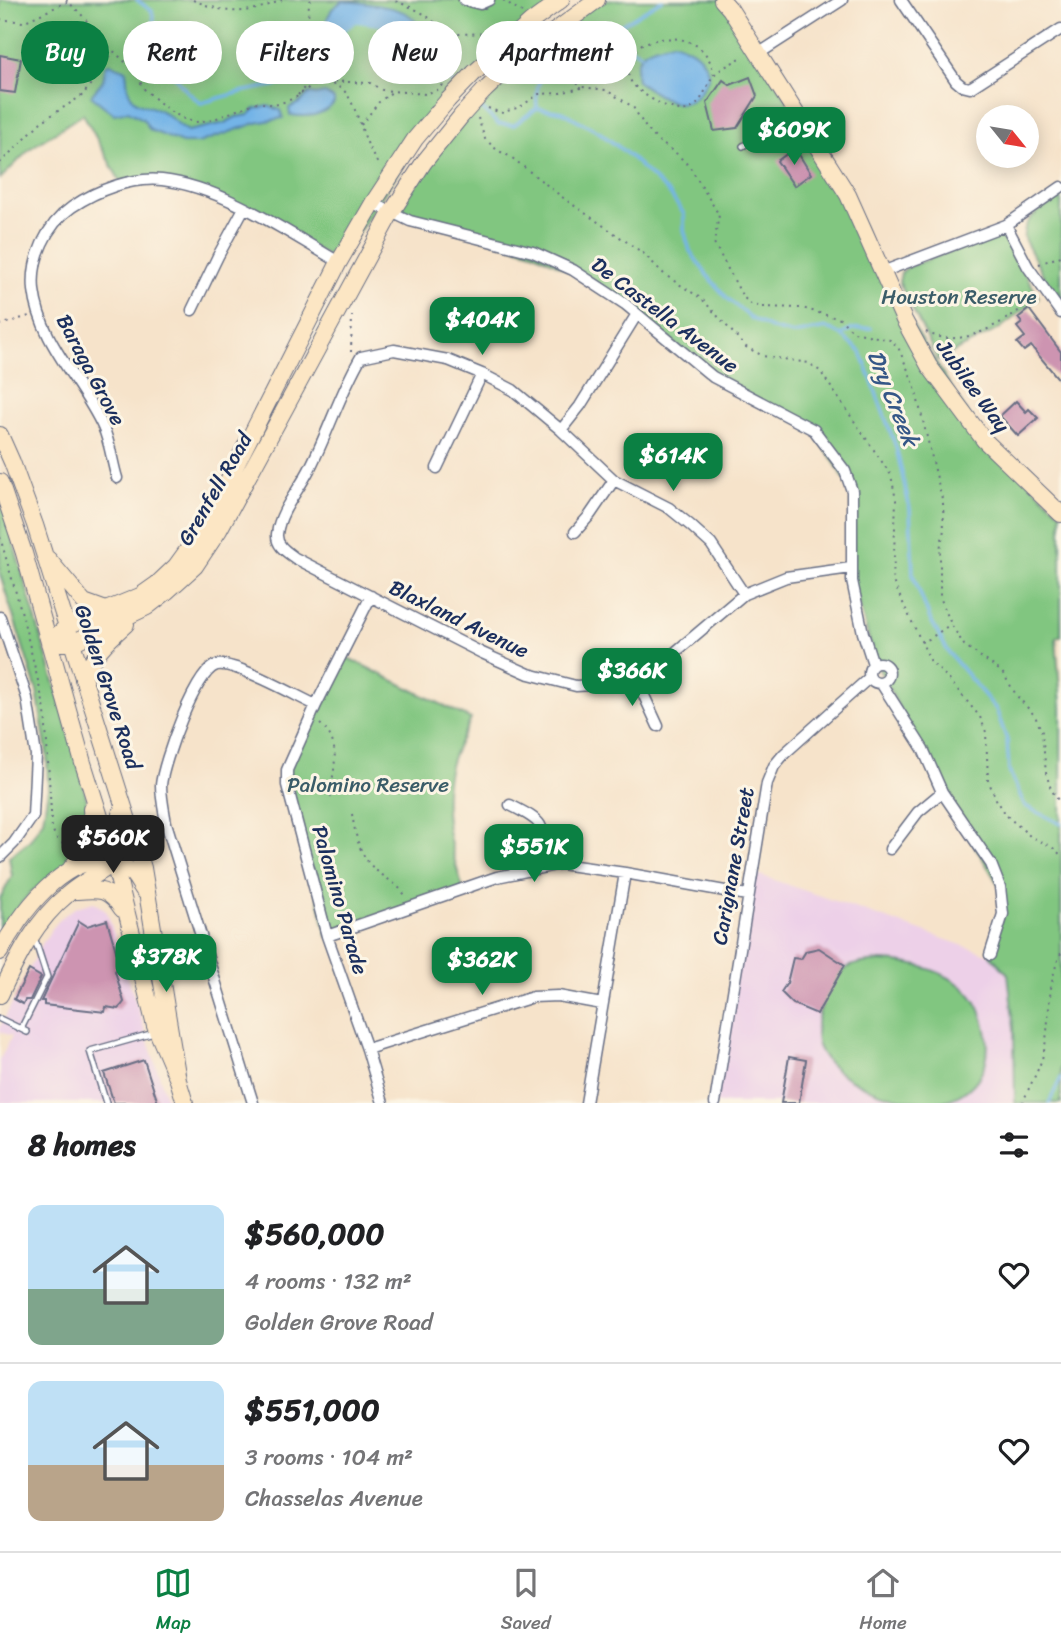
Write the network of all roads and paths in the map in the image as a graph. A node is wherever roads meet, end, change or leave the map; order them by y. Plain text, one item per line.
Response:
1 (193, 0) edge
2 (282, 0) edge
3 (311, 0) edge
4 (391, 0) edge
5 (464, 0) edge
6 (489, 0) edge
7 (503, 0) edge
8 (561, 0) edge
9 (597, 0) edge
10 (842, 0) edge
11 (901, 0) edge
12 (67, 1) edge
13 (727, 3) edge
14 (523, 13) dead end
15 (0, 19) edge
16 (431, 21) edge
17 (1061, 29) edge
18 (113, 51) junction
19 (757, 52) junction
20 (714, 75) junction
21 (354, 82) edge
22 (317, 84) edge
23 (332, 84) edge
24 (443, 84) edge
25 (578, 84) edge
26 (582, 88) junction
27 (394, 91) junction
28 (295, 98) junction
29 (488, 108) dead end
30 (796, 113) junction
31 (469, 115) junction
32 (361, 125) junction
33 (743, 146) dead end
34 (0, 163) edge
35 (393, 173) junction
36 (1061, 187) edge
37 (373, 203) junction
38 (244, 208) junction
39 (391, 213) junction
40 (1006, 225) junction
41 (1061, 256) edge
42 (339, 262) junction
43 (1028, 267) junction
44 (882, 272) junction
45 (1044, 292) junction
46 (352, 309) dead end
47 (192, 310) dead end
48 (40, 312) junction
49 (1061, 313) edge
50 (637, 314) junction
51 (904, 320) junction
52 (0, 325) edge
53 (351, 374) junction
54 (482, 374) junction
55 (561, 430) junction
56 (0, 435) edge
57 (437, 468) dead end
58 (117, 478) dead end
59 (614, 480) junction
60 (0, 482) edge
61 (1061, 514) edge
62 (575, 532) dead end
63 (43, 552) junction
64 (851, 568) junction
65 (744, 594) junction
66 (371, 596) junction
67 (147, 607) junction
68 (106, 610) junction
69 (0, 617) edge
70 (951, 624) junction
71 (67, 626) junction
72 (920, 642) junction
73 (49, 643) junction
74 (72, 643) junction
75 (873, 664) junction
76 (46, 670) dead end
77 (36, 675) dead end
78 (635, 676) junction
79 (870, 677) junction
80 (83, 680) junction
81 (881, 683) junction
82 (316, 705) junction
83 (310, 719) junction
84 (658, 726) dead end
85 (113, 769) junction
86 (88, 779) junction
87 (942, 792) junction
88 (331, 797) dead end
89 (510, 805) dead end
90 (1061, 805) edge
91 (352, 814) dead end
92 (890, 849) dead end
93 (1061, 855) edge
94 (0, 857) edge
95 (114, 863) junction
96 (537, 867) junction
97 (66, 873) junction
98 (625, 873) junction
99 (70, 892) junction
100 (747, 895) junction
101 (147, 896) junction
102 (410, 907) junction
103 (128, 917) junction
104 (33, 934) junction
105 (327, 936) junction
106 (0, 952) edge
107 (1061, 953) edge
108 (990, 955) dead end
109 (0, 995) edge
110 (602, 1004) junction
111 (0, 1019) edge
112 (157, 1032) junction
113 (367, 1049) junction
114 (178, 1080) junction
115 (106, 1103) edge
116 (185, 1103) edge
117 (253, 1103) edge
118 (383, 1103) edge
119 (586, 1103) edge
120 (715, 1103) edge
121 (1023, 1103) edge

1 - 2 path
3 - 28 path
4 - 16 path
5 - 6 street
7 - 14 path
8 - 35 main road, Grenfell Road, bridge
9 - 31 main road, Grenfell Road, bridge
10 - 19 street
11 - 17 street
12 - 15 path
12 - 18 path
13 - 19 main road, Jubilee Way
18 - 28 path
18 - 34 path
19 - 20 path
19 - 30 main road, Jubilee Way
20 - 20 path
21 - 27 path
22 - 28 path
23 - 32 path
24 - 27 path
25 - 26 path
26 - 29 path
26 - 70 path
27 - 32 path
30 - 33 lane
30 - 44 main road, Jubilee Way
31 - 39 main road, Grenfell Road
31 - 72 path
32 - 35 path
35 - 37 main road, Grenfell Road
36 - 40 street
37 - 39 street, De Castella Avenue
37 - 42 main road, Grenfell Road
38 - 42 street, Baraga Grove
38 - 47 street
38 - 48 street, Baraga Grove
39 - 50 street, De Castella Avenue
39 - 67 main road, Grenfell Road
40 - 43 street
40 - 44 street
41 - 43 path
42 - 68 main road, Grenfell Road
43 - 45 street
44 - 51 main road, Jubilee Way
45 - 49 street
45 - 51 path
46 - 53 path
48 - 52 path
48 - 58 street, Baraga Grove
50 - 55 street
50 - 64 street, De Castella Avenue
51 - 61 main road, Jubilee Way
53 - 54 street
53 - 66 street, Blaxland Avenue
54 - 55 street
54 - 57 street
55 - 59 street
56 - 63 main road, Golden Grove Road
59 - 62 street
59 - 65 street
60 - 73 main road, Golden Grove Road
63 - 68 main road
63 - 71 main road, Golden Grove Road
64 - 65 street, Blaxland Avenue
64 - 75 street, De Castella Avenue
65 - 78 street, Blaxland Avenue
66 - 78 street, Blaxland Avenue
66 - 82 street, Palomino Parade
67 - 74 main road, Grenfell Road
67 - 80 main road
68 - 71 main road, Grenfell Road
69 - 94 street
70 - 72 path
70 - 90 path
71 - 73 main road, Grenfell Road
71 - 74 main road, Golden Grove Road
72 - 93 path
73 - 74 main road, Grenfell Road
73 - 86 main road, Golden Grove Road
74 - 80 main road, Golden Grove Road
75 - 79 street
75 - 81 street
76 - 77 path
78 - 84 street
79 - 81 street
79 - 100 street, Carignane Street
80 - 85 main road, Golden Grove Road
81 - 87 street
82 - 83 street, Palomino Parade
82 - 117 street
83 - 88 path
83 - 105 street, Palomino Parade
85 - 95 main road
85 - 101 main road, Golden Grove Road
86 - 95 main road, Golden Grove Road
86 - 97 main road
87 - 92 street
87 - 108 street
89 - 96 street
91 - 102 path
95 - 97 main road
95 - 99 main road
95 - 101 main road
95 - 103 main road, Golden Grove Road
96 - 98 street
96 - 102 street
97 - 106 main road
98 - 100 street
98 - 110 street
99 - 103 main road
99 - 104 main road
100 - 120 street, Carignane Street
101 - 114 main road, Golden Grove Road
102 - 105 street
103 - 112 main road, Golden Grove Road
104 - 109 main road
104 - 111 lane
105 - 113 street, Palomino Parade
107 - 121 path
110 - 113 street
110 - 119 street
112 - 114 main road, Golden Grove Road
112 - 115 lane
113 - 118 street, Palomino Parade
114 - 116 main road, Golden Grove Road

